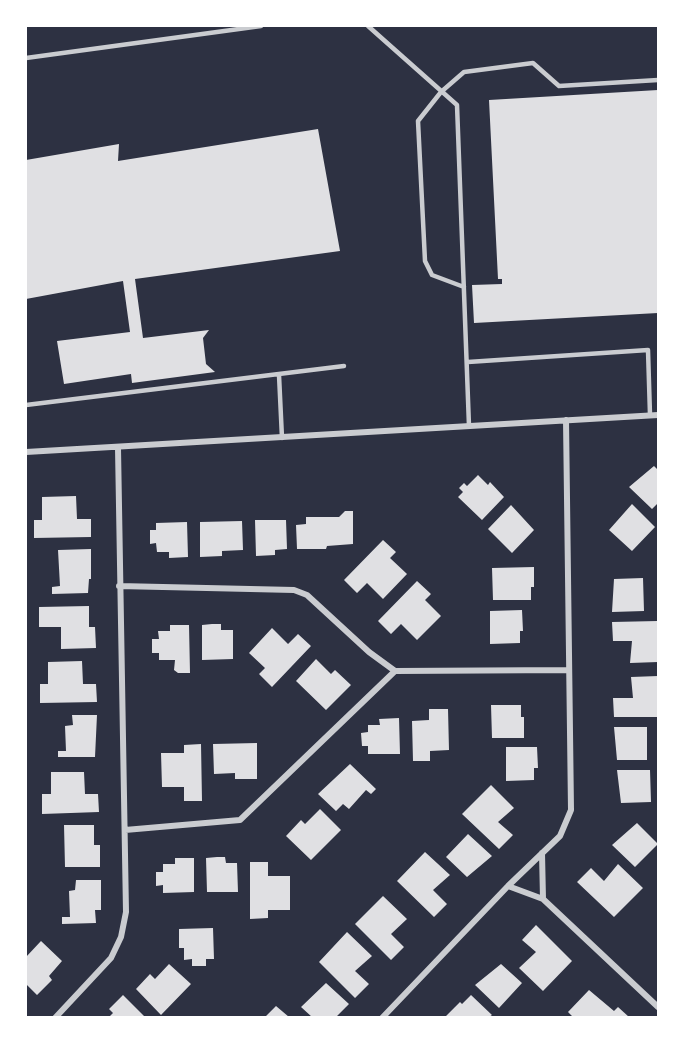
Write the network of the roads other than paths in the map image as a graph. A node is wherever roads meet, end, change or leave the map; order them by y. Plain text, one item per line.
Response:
1 (261, 26) edge
2 (369, 26) edge
3 (26, 58) edge
4 (658, 80) edge
5 (441, 92) junction
6 (464, 287) junction
7 (468, 362) junction
8 (344, 366) dead end
9 (279, 375) junction
10 (26, 405) edge
11 (650, 415) junction
12 (658, 415) edge
13 (566, 420) junction
14 (469, 426) junction
15 (282, 438) junction
16 (118, 448) junction
17 (26, 452) edge
18 (119, 586) junction
19 (569, 670) junction
20 (395, 671) junction
21 (125, 830) junction
22 (543, 853) junction
23 (508, 886) junction
24 (543, 899) junction
25 (658, 1007) edge
26 (55, 1017) edge
27 (382, 1017) edge

1 - 3 lane
2 - 5 lane
4 - 5 lane
5 - 6 lane
5 - 6 lane
6 - 7 lane
7 - 11 lane
7 - 14 lane
8 - 9 lane
9 - 10 lane
9 - 15 lane
11 - 12 street
11 - 13 street
13 - 14 street
13 - 19 street
14 - 15 street
15 - 16 street
16 - 17 street
16 - 18 street
18 - 20 street
18 - 21 street
19 - 20 street
19 - 22 street
20 - 21 street
21 - 26 street
22 - 23 street
22 - 24 street
23 - 24 street
23 - 27 street
24 - 25 street

